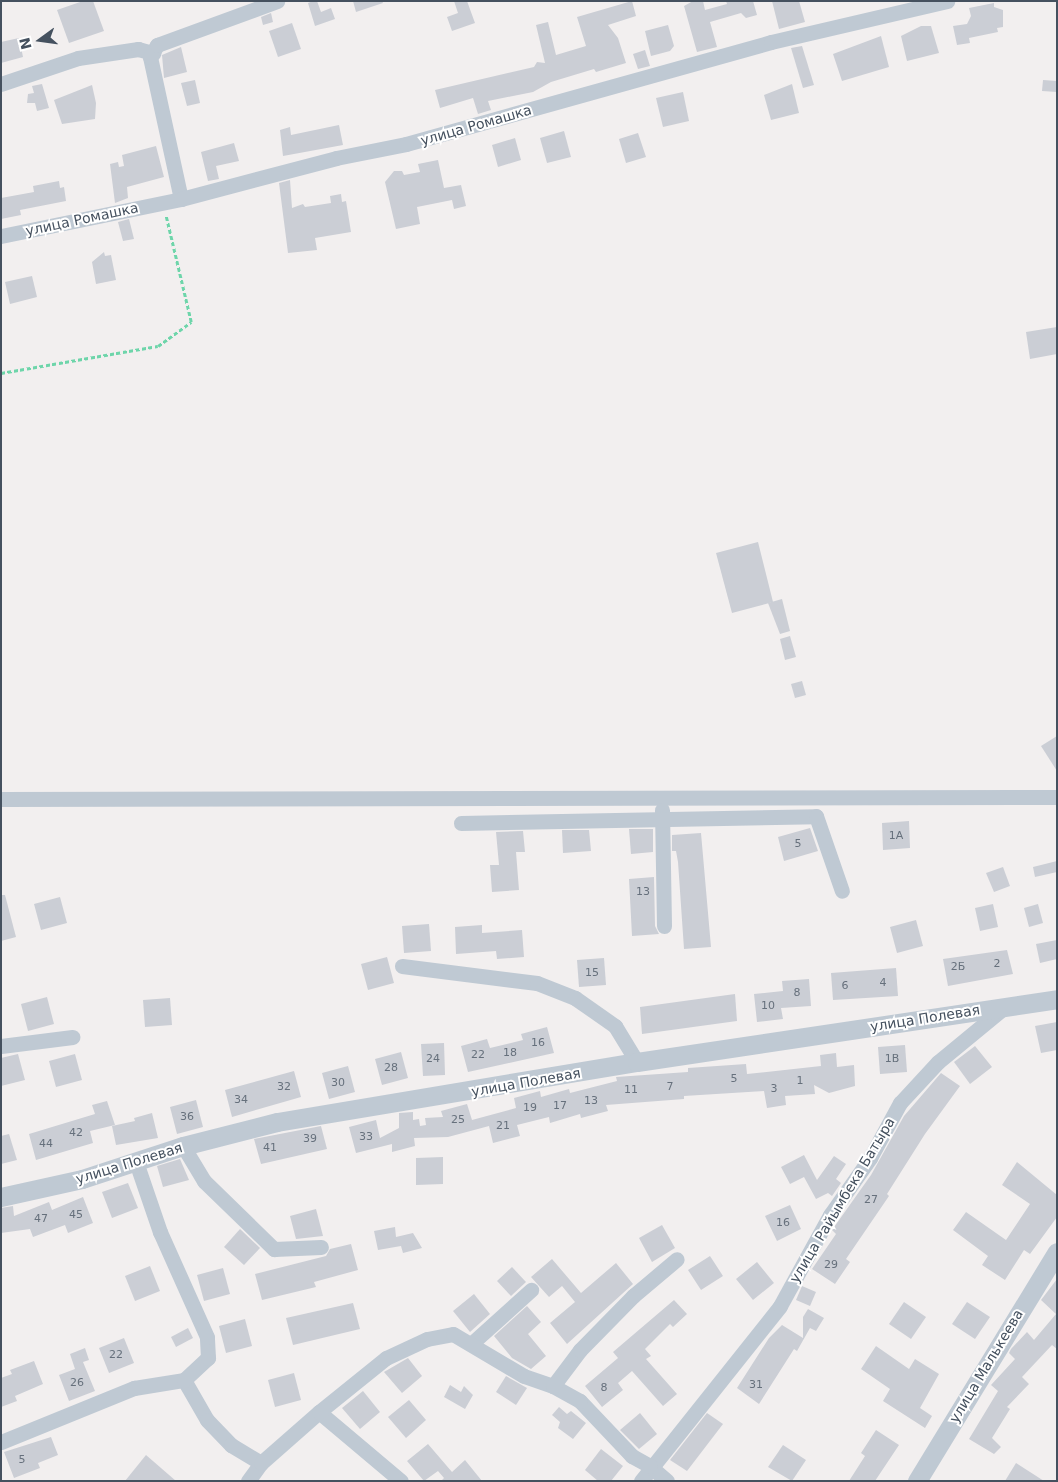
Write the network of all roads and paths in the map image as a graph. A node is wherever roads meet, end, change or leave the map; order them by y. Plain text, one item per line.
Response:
1 (277, 1) edge
2 (947, 1) edge
3 (153, 53) junction
4 (1, 84) edge
5 (181, 199) junction
6 (163, 203) junction
7 (1, 236) edge
8 (1, 373) edge
9 (1057, 797) edge
10 (662, 798) junction
11 (1, 799) edge
12 (662, 819) junction
13 (461, 823) dead end
14 (842, 891) dead end
15 (664, 926) dead end
16 (402, 966) dead end
17 (1057, 999) edge
18 (1006, 1006) junction
19 (72, 1036) dead end
20 (1, 1046) edge
21 (637, 1062) junction
22 (183, 1146) junction
23 (136, 1162) junction
24 (1, 1197) edge
25 (321, 1246) dead end
26 (1057, 1252) edge
27 (676, 1259) dead end
28 (531, 1290) dead end
29 (471, 1344) junction
30 (184, 1380) junction
31 (553, 1386) junction
32 (319, 1412) junction
33 (1, 1442) edge
34 (262, 1463) junction
35 (650, 1466) junction
36 (248, 1481) edge
37 (401, 1481) edge
38 (641, 1481) edge
39 (667, 1481) edge
40 (916, 1481) edge

1 - 3 street
2 - 5 street, улица Ромашка
3 - 4 street
3 - 5 street
5 - 6 street, улица Ромашка
6 - 7 street, улица Ромашка
6 - 8 path
9 - 10 street
10 - 11 street
10 - 12 street
12 - 13 street
12 - 14 street
12 - 15 street
16 - 21 street
17 - 18 street, улица Полевая
18 - 21 street, улица Полевая
18 - 35 street, улица Райымбека Батыра
19 - 20 street
21 - 22 street, улица Полевая
22 - 23 street, улица Полевая
22 - 25 street
23 - 24 street, улица Полевая
23 - 30 street
26 - 40 street, улица Малькеева
27 - 31 street
28 - 29 street
29 - 31 street
29 - 32 street
30 - 33 street
30 - 34 street
31 - 35 street
32 - 34 street
32 - 37 street
34 - 36 street
35 - 38 street, улица Райымбека Батыра
35 - 39 street

